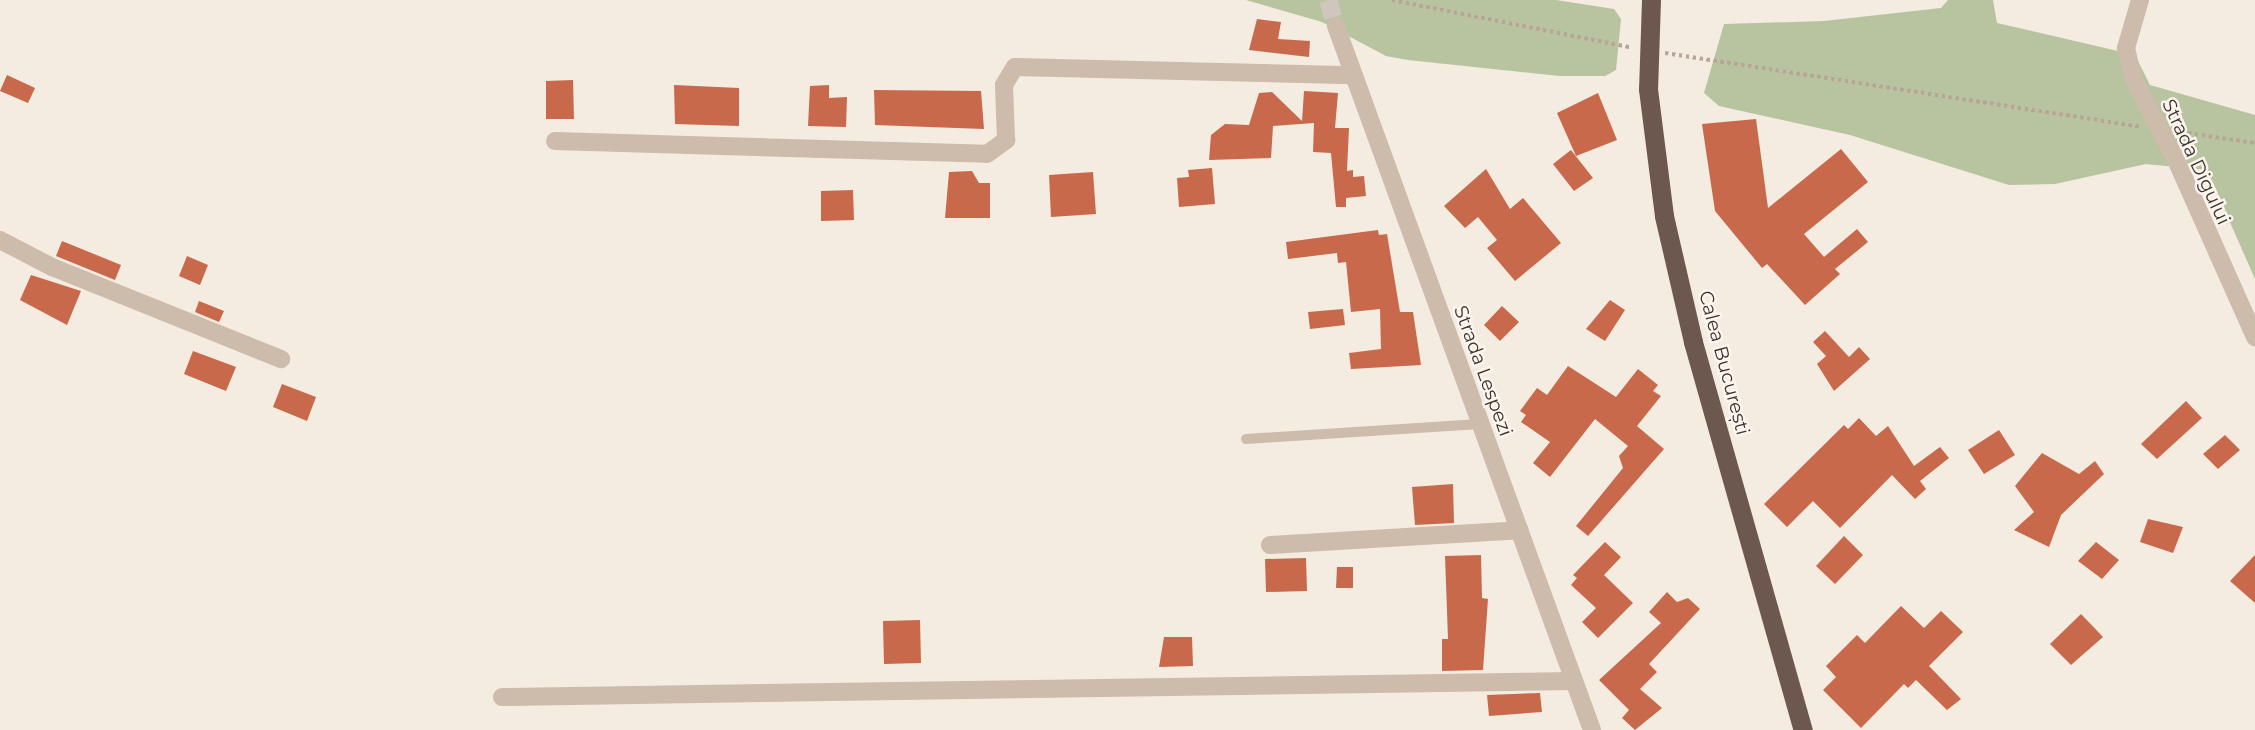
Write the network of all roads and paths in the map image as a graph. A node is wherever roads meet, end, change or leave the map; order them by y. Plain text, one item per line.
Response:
1 (1392, 0) edge
2 (1651, 0) edge
3 (2140, 0) edge
4 (1336, 26) tunnel mouth
5 (1619, 45) dead end
6 (1710, 60) dead end
7 (1352, 75) junction
8 (2147, 127) dead end
9 (2172, 131) dead end
10 (555, 141) dead end
11 (2255, 143) edge
12 (0, 240) edge
13 (2255, 337) edge
14 (281, 359) dead end
15 (1480, 424) junction
16 (1246, 439) dead end
17 (1520, 530) junction
18 (1270, 545) dead end
19 (1573, 681) junction
20 (502, 697) dead end
21 (1591, 730) edge
22 (1803, 730) edge

1 - 5 path
2 - 22 highway, Calea București
3 - 13 street, Strada Digului
4 - 7 street, Strada Lespezi
6 - 8 path
7 - 10 street
7 - 15 street, Strada Lespezi
9 - 11 path
12 - 14 street
15 - 16 lane
15 - 17 street, Strada Lespezi
17 - 18 street
17 - 19 street, Strada Lespezi
19 - 20 street
19 - 21 street, Strada Lespezi

